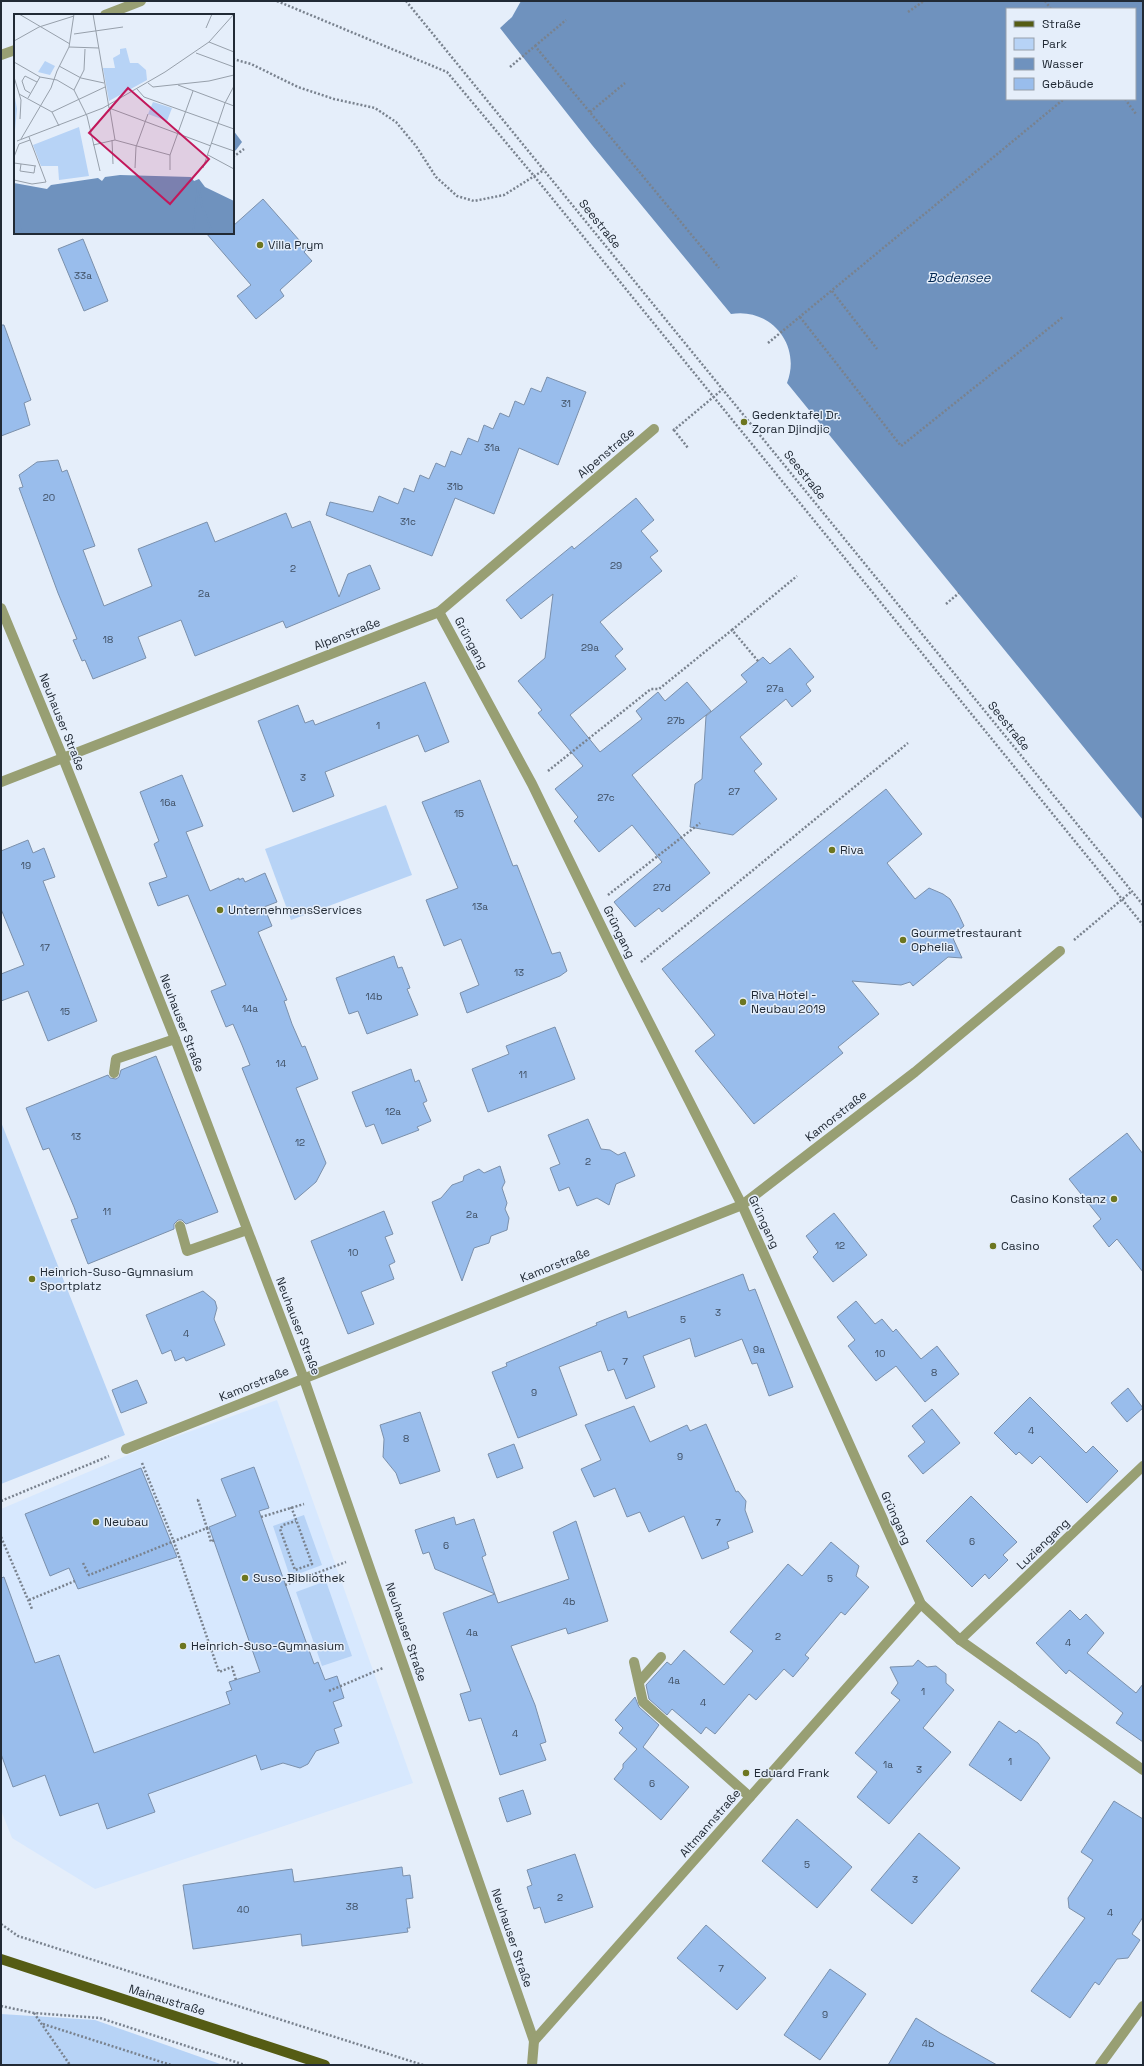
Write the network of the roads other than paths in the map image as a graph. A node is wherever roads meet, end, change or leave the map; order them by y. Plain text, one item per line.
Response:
1 (141, 1) edge
2 (108, 14) edge
3 (14, 50) edge
4 (1, 55) edge
5 (654, 429) road end
6 (1, 608) edge
7 (439, 612) junction
8 (63, 758) junction
9 (1, 782) edge
10 (1060, 951) road end
11 (175, 1039) junction
12 (114, 1073) dead end
13 (742, 1205) junction
14 (180, 1226) dead end
15 (247, 1230) junction
16 (304, 1379) junction
17 (130, 1448) road end
18 (1143, 1466) edge
19 (921, 1604) junction
20 (960, 1640) junction
21 (661, 1657) dead end
22 (634, 1662) dead end
23 (638, 1682) junction
24 (1143, 1770) edge
25 (750, 1797) junction
26 (1, 1959) edge
27 (1143, 2006) edge
28 (534, 2042) junction
29 (325, 2065) edge
30 (532, 2065) edge
31 (1100, 2065) edge

1 - 2 street
3 - 4 street
5 - 7 street, Alpenstraße
6 - 8 street, Neuhauser Straße
7 - 8 street, Alpenstraße
7 - 13 street, Grüngang
8 - 9 street, Alpenstraße
8 - 11 street, Neuhauser Straße
10 - 13 street, Kamorstraße
11 - 12 street
11 - 15 street, Neuhauser Straße
13 - 16 street, Kamorstraße
13 - 19 street, Grüngang
14 - 15 street
15 - 16 street, Neuhauser Straße
16 - 17 street, Kamorstraße
16 - 28 street, Neuhauser Straße
18 - 20 street, Luziengang
19 - 20 street, Grüngang
19 - 25 street, Altmannstraße
20 - 24 street, Grüngang
21 - 23 street
22 - 23 street
23 - 25 street
25 - 28 street, Altmannstraße
26 - 29 main road, Mainaustraße
27 - 31 street
28 - 30 street, Neuhauser Straße

